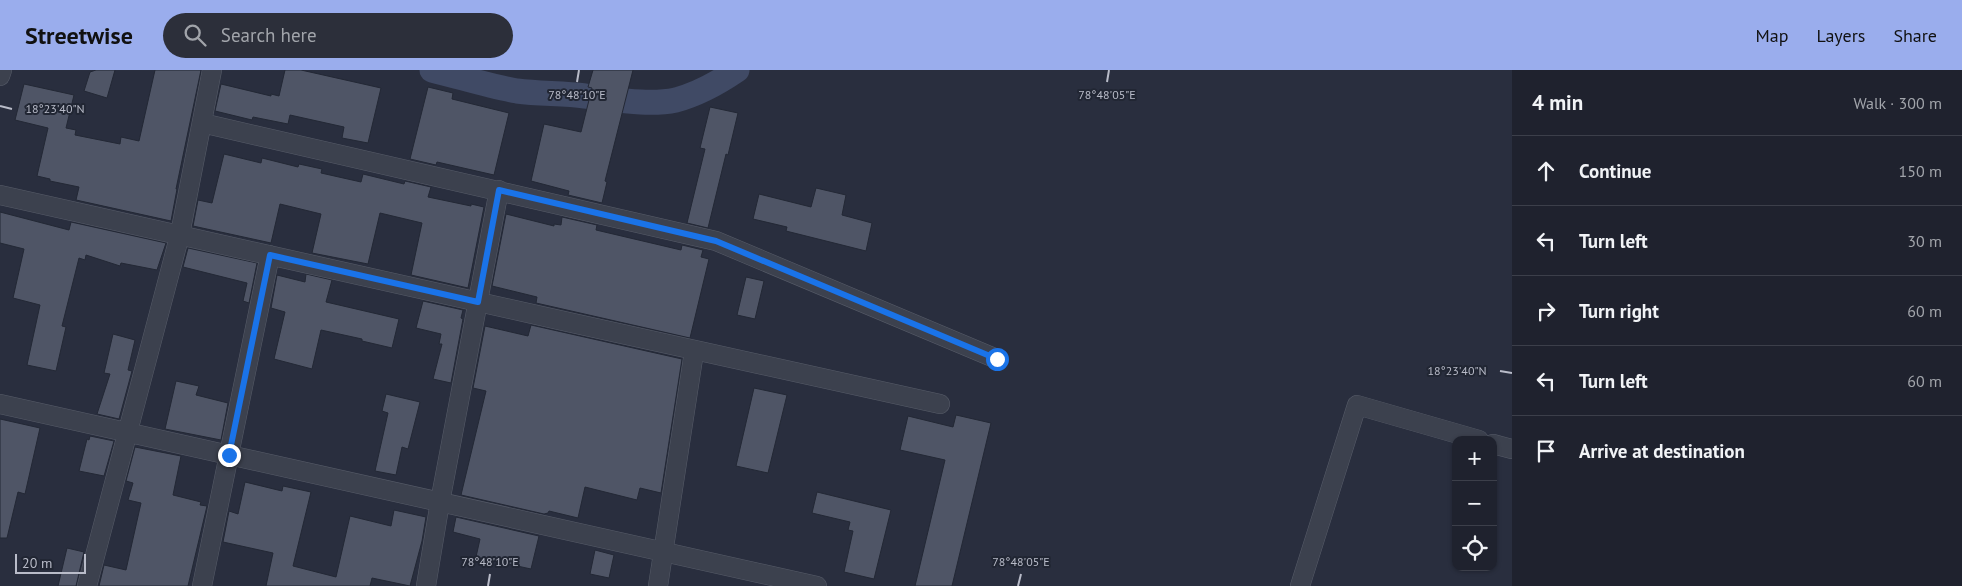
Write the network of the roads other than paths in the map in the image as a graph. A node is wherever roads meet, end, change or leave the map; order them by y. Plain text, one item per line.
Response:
1 (2, 70) edge
2 (212, 70) edge
3 (0, 76) edge
4 (202, 123) junction
5 (499, 190) junction
6 (0, 195) edge
7 (180, 234) junction
8 (270, 255) junction
9 (478, 302) junction
10 (694, 352) junction
11 (997, 359) dead end
12 (0, 404) edge
13 (940, 404) dead end
14 (128, 432) junction
15 (1465, 436) edge
16 (1497, 445) edge
17 (1512, 449) edge
18 (229, 455) junction
19 (440, 502) junction
20 (664, 552) junction
21 (87, 586) edge
22 (202, 586) edge
23 (426, 586) edge
24 (658, 586) edge
25 (817, 586) edge
26 (1300, 586) edge

1 - 3 street
2 - 4 street
4 - 5 street
4 - 7 street
5 - 9 street
5 - 11 street
6 - 7 street
7 - 8 street
7 - 14 street
8 - 9 street
8 - 18 street
9 - 10 street
9 - 19 street
10 - 13 street
10 - 20 street
12 - 14 street
14 - 18 street
14 - 21 street
15 - 26 street
16 - 17 street
18 - 19 street
18 - 22 street
19 - 20 street
19 - 23 street
20 - 24 street
20 - 25 street

